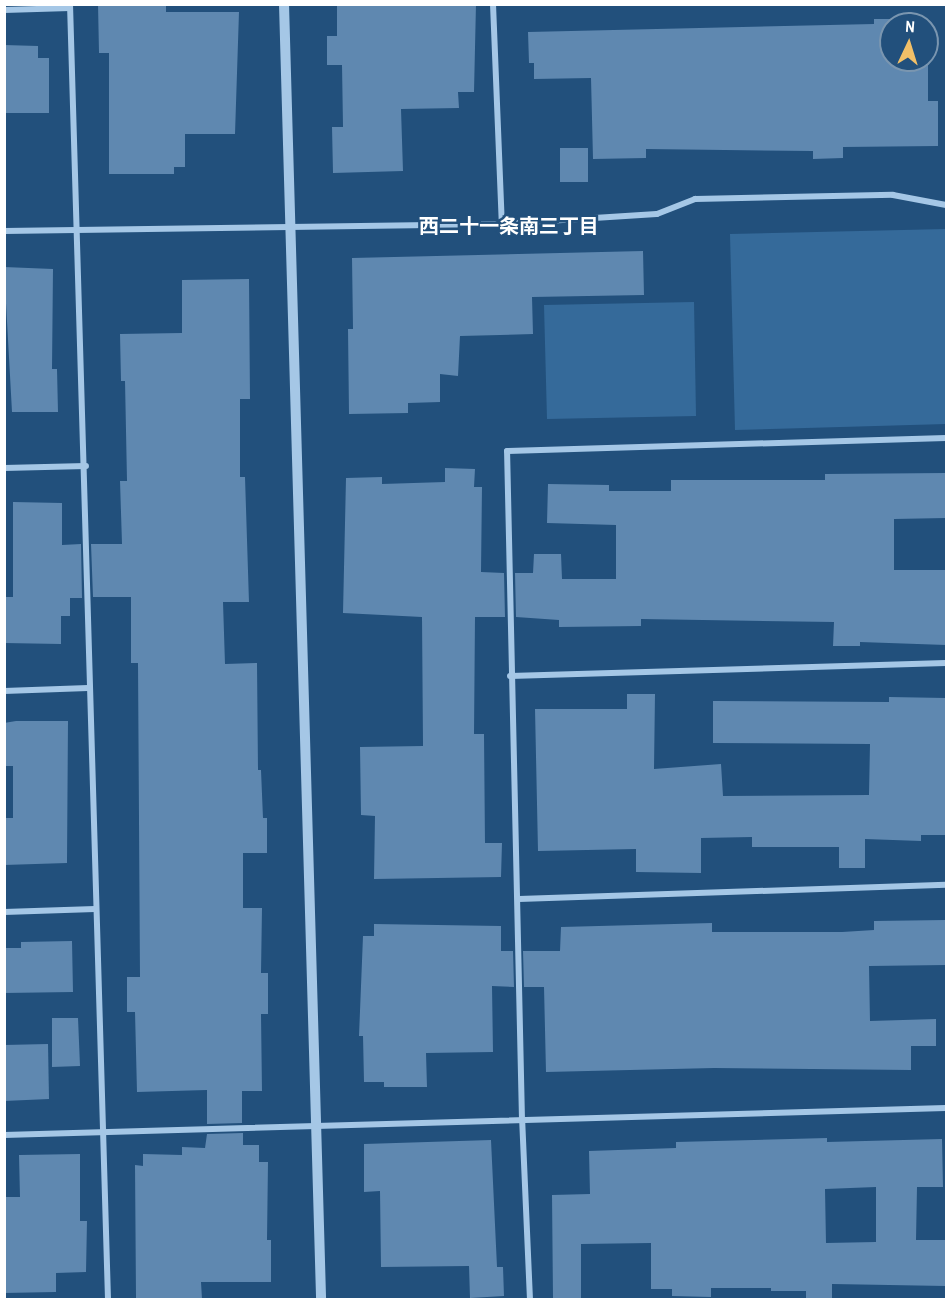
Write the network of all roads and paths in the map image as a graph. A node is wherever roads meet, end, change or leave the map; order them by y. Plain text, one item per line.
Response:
1 (284, 4) edge
2 (493, 4) edge
3 (70, 6) edge
4 (4, 10) edge
5 (946, 205) edge
6 (502, 224) junction
7 (291, 227) junction
8 (4, 231) edge
9 (78, 231) junction
10 (946, 438) edge
11 (86, 466) junction
12 (4, 468) edge
13 (946, 663) edge
14 (510, 676) junction
15 (87, 688) junction
16 (4, 691) edge
17 (946, 885) edge
18 (519, 898) junction
19 (95, 909) junction
20 (4, 912) edge
21 (946, 1108) edge
22 (522, 1120) junction
23 (315, 1128) junction
24 (102, 1133) junction
25 (4, 1135) edge
26 (108, 1299) edge
27 (321, 1299) edge
28 (530, 1299) edge

1 - 7 street
2 - 6 street
3 - 4 street
3 - 9 street
5 - 6 street
6 - 7 street
7 - 9 street
7 - 23 street
8 - 9 street
9 - 11 street
10 - 14 street
11 - 12 street
11 - 15 street
13 - 14 street
14 - 18 street
15 - 16 street
15 - 19 street
17 - 18 street
18 - 22 street
19 - 20 street
19 - 24 street
21 - 22 street
22 - 23 street
22 - 28 street
23 - 24 street
23 - 27 street
24 - 25 street
24 - 26 street

